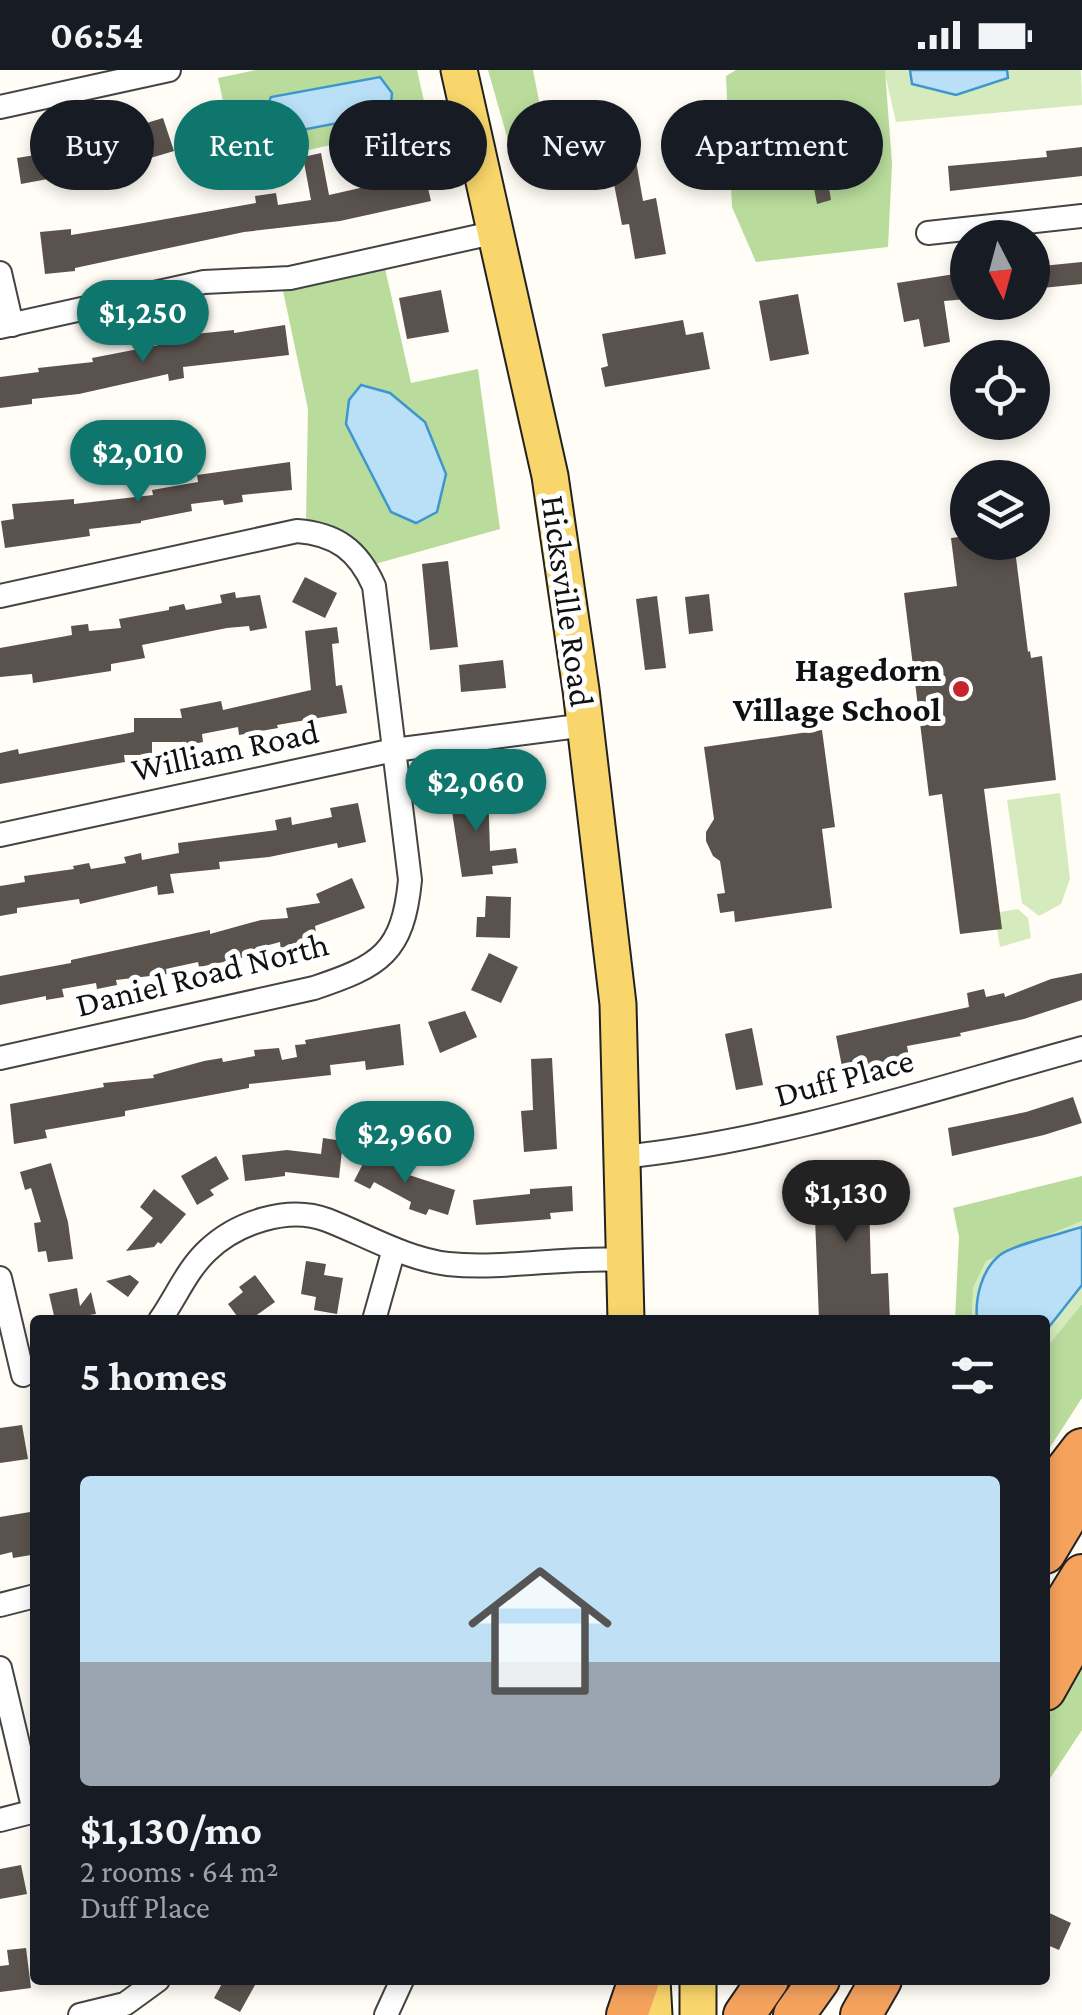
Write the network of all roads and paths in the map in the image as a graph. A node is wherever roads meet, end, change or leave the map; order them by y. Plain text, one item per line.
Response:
1 (170, 70) edge
2 (460, 70) edge
3 (0, 107) edge
4 (1082, 216) edge
5 (497, 232) junction
6 (928, 233) dead end
7 (0, 272) edge
8 (6, 326) edge
9 (0, 596) edge
10 (586, 725) junction
11 (394, 750) junction
12 (0, 835) edge
13 (1082, 1048) edge
14 (0, 1058) edge
15 (621, 1164) junction
16 (394, 1249) junction
17 (623, 1260) junction
18 (0, 1278) edge
19 (163, 1315) edge
20 (375, 1315) edge
21 (626, 1315) edge
22 (29, 1374) edge
23 (0, 1381) edge
24 (1082, 1449) edge
25 (1050, 1491) edge
26 (1082, 1491) edge
27 (1050, 1545) edge
28 (1082, 1575) edge
29 (30, 1597) edge
30 (0, 1604) edge
31 (1082, 1624) edge
32 (1050, 1627) edge
33 (0, 1668) edge
34 (1050, 1681) edge
35 (30, 1791) edge
36 (30, 1812) edge
37 (0, 1820) edge
38 (151, 1985) edge
39 (400, 1985) edge
40 (636, 1985) edge
41 (652, 1985) edge
42 (698, 1985) edge
43 (765, 1985) edge
44 (815, 1985) edge
45 (878, 1985) edge
46 (80, 2015) edge
47 (386, 2015) edge
48 (626, 2015) edge
49 (654, 2015) edge
50 (698, 2015) edge
51 (744, 2015) edge
52 (794, 2015) edge
53 (861, 2015) edge

1 - 3 street
2 - 5 main road, Hicksville Road
4 - 6 street
5 - 8 street
5 - 10 main road, Hicksville Road
7 - 8 street
9 - 11 street, Daniel Road North
10 - 11 street, William Road
10 - 15 main road, Hicksville Road
11 - 12 street, William Road
11 - 14 street, Daniel Road North
13 - 15 street, Duff Place
15 - 17 main road, Hicksville Road
16 - 17 street
16 - 19 street
16 - 20 street
17 - 21 main road, Hicksville Road
18 - 22 street
22 - 23 street
24 - 25 highway
26 - 27 highway
28 - 32 highway
29 - 30 street
31 - 34 highway
33 - 35 street
36 - 37 street
38 - 46 street
39 - 47 street
40 - 48 highway
41 - 49 main road
42 - 50 main road
43 - 51 highway
44 - 52 highway
45 - 53 highway

